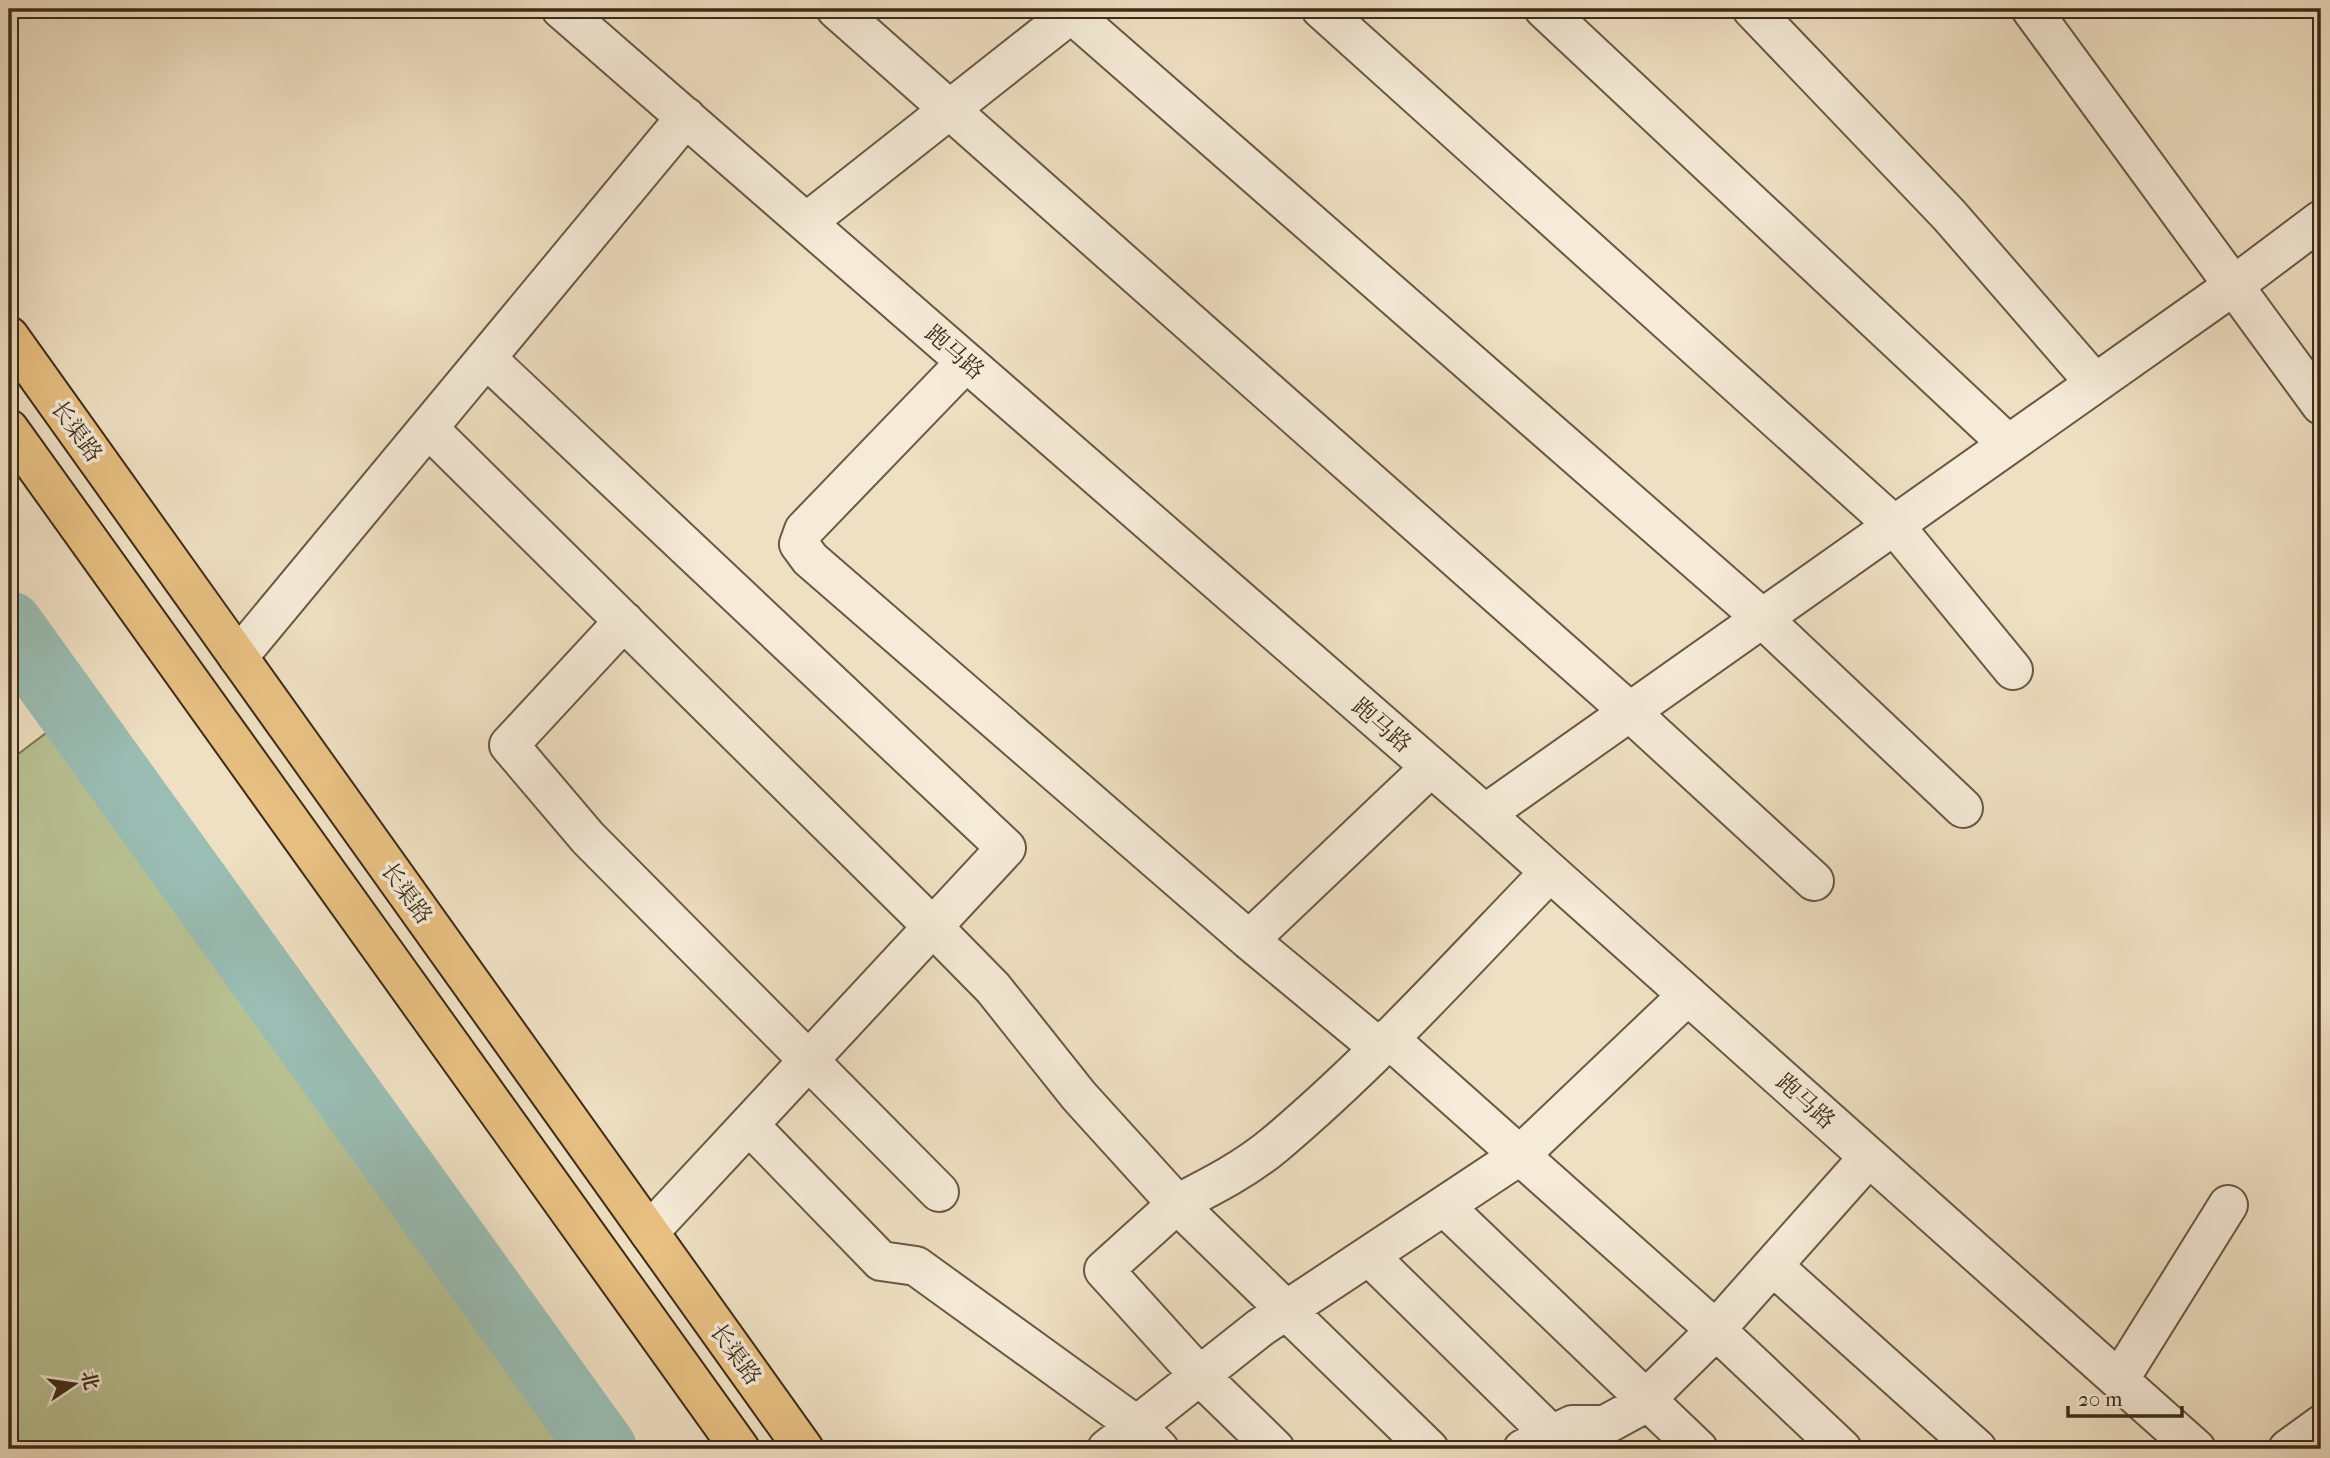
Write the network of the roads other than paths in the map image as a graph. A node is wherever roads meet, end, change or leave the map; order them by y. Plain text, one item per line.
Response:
1 (561, 9) edge
2 (836, 9) edge
3 (1321, 9) edge
4 (1544, 9) edge
5 (1752, 9) edge
6 (2031, 9) edge
7 (1071, 10) edge
8 (950, 109) junction
9 (686, 117) junction
10 (2321, 220) edge
11 (807, 222) junction
12 (2233, 286) junction
13 (9, 336) edge
14 (486, 358) junction
15 (966, 362) junction
16 (2095, 383) junction
17 (2321, 405) edge
18 (428, 428) junction
19 (9, 429) edge
20 (2008, 444) junction
21 (1894, 526) junction
22 (1762, 618) junction
23 (624, 621) junction
24 (238, 657) junction
25 (2013, 670) dead end
26 (1630, 712) junction
27 (1431, 767) junction
28 (1963, 808) dead end
29 (1485, 814) junction
30 (1550, 873) junction
31 (1814, 881) dead end
32 (933, 927) junction
33 (1249, 940) junction
34 (1688, 995) junction
35 (1383, 1042) junction
36 (808, 1061) junction
37 (748, 1125) junction
38 (1519, 1156) junction
39 (1869, 1157) junction
40 (939, 1192) dead end
41 (1177, 1204) junction
42 (2228, 1205) dead end
43 (1444, 1206) junction
44 (649, 1232) junction
45 (1369, 1255) junction
46 (1773, 1266) junction
47 (1284, 1311) junction
48 (1716, 1330) junction
49 (1199, 1375) junction
50 (2119, 1380) junction
51 (1646, 1400) junction
52 (2321, 1425) edge
53 (1147, 1437) edge
54 (1546, 1444) edge
55 (740, 1449) edge
56 (804, 1449) edge
57 (1107, 1449) edge
58 (1275, 1449) edge
59 (1429, 1449) edge
60 (1698, 1449) edge
61 (1842, 1449) edge
62 (1976, 1449) edge
63 (2196, 1449) edge
64 (2287, 1449) edge

1 - 9 street, 跑马路
2 - 8 street
3 - 21 street
4 - 20 street
5 - 16 street
6 - 12 street
7 - 8 street
7 - 22 street
8 - 11 street
8 - 26 street
9 - 11 street, 跑马路
9 - 14 street
10 - 12 street
11 - 15 street, 跑马路
12 - 16 street
12 - 17 street
13 - 24 main road, 长渠路
14 - 18 street
14 - 32 street
15 - 27 street, 跑马路
15 - 33 street
16 - 20 street
18 - 23 street
18 - 24 street
19 - 55 main road
20 - 21 street
21 - 22 street
21 - 25 street
22 - 26 street
22 - 28 street
23 - 32 street
23 - 36 street
24 - 44 main road, 长渠路
26 - 29 street
26 - 31 street
27 - 29 street, 跑马路
27 - 33 street
29 - 30 street, 跑马路
30 - 34 street, 跑马路
30 - 35 street
32 - 36 street
32 - 41 street
33 - 35 street
34 - 38 street
34 - 39 street, 跑马路
35 - 38 street
35 - 41 street
36 - 37 street
36 - 40 street
37 - 44 street
37 - 53 street
38 - 43 street
38 - 48 street
39 - 46 street
39 - 50 street, 跑马路
41 - 47 street
41 - 49 street
42 - 50 street
43 - 45 street
43 - 51 street
44 - 56 main road, 长渠路
45 - 47 street
45 - 54 street
46 - 48 street
46 - 62 street
47 - 49 street
47 - 59 street
48 - 51 street
48 - 61 street
49 - 53 street
49 - 58 street
50 - 63 street, 跑马路
51 - 54 street
51 - 60 street
52 - 64 street
53 - 57 street

